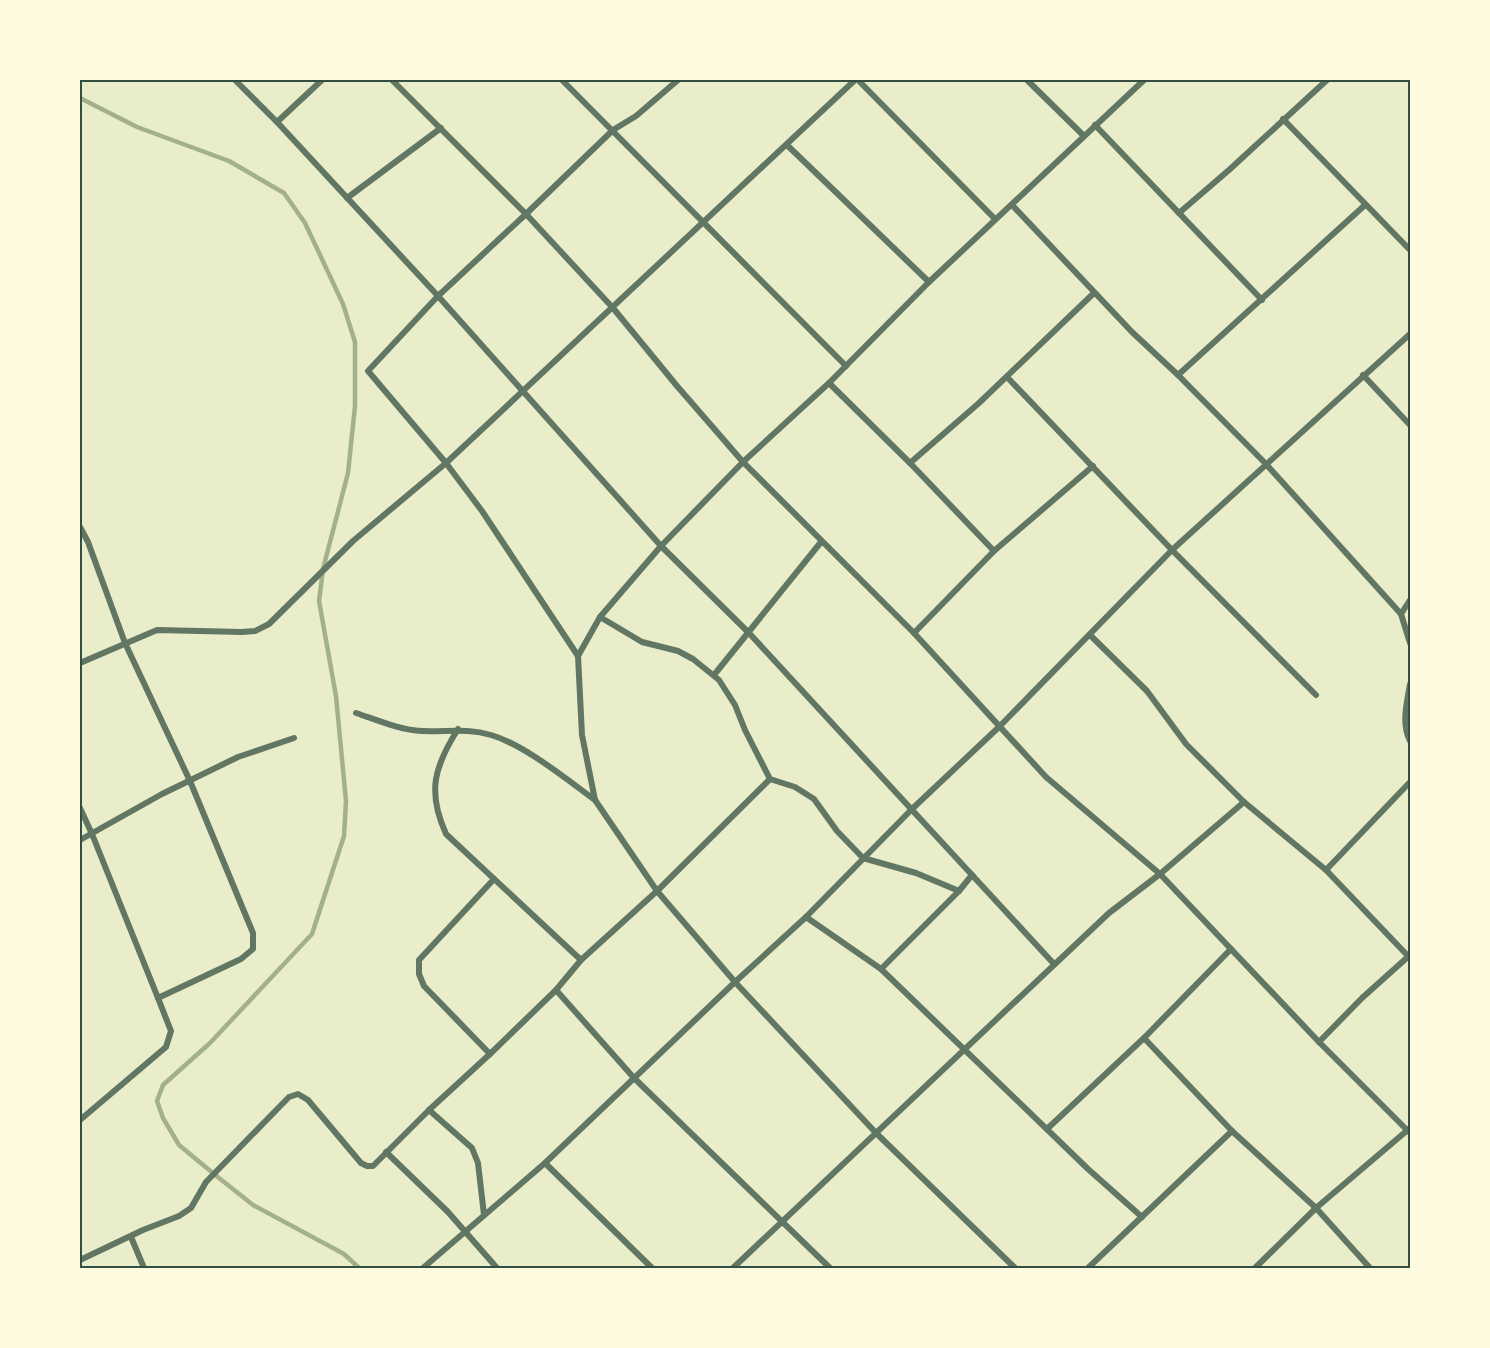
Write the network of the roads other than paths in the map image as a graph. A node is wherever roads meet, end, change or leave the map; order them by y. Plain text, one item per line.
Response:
1 (235, 80) edge
2 (322, 80) edge
3 (392, 80) edge
4 (562, 80) edge
5 (678, 80) edge
6 (856, 80) edge
7 (1027, 80) edge
8 (1144, 80) edge
9 (1327, 80) edge
10 (1283, 119) junction
11 (277, 122) junction
12 (1095, 125) junction
13 (441, 129) junction
14 (613, 130) junction
15 (1084, 136) junction
16 (787, 145) junction
17 (347, 198) junction
18 (1012, 205) junction
19 (1365, 205) junction
20 (1179, 213) junction
21 (526, 214) junction
22 (995, 219) junction
23 (703, 222) junction
24 (1410, 250) edge
25 (929, 282) junction
26 (1094, 293) junction
27 (438, 296) junction
28 (1262, 300) junction
29 (613, 308) junction
30 (1410, 334) edge
31 (846, 366) junction
32 (1178, 375) junction
33 (1363, 375) junction
34 (1007, 377) junction
35 (829, 383) junction
36 (521, 392) junction
37 (1410, 425) edge
38 (743, 462) junction
39 (446, 463) junction
40 (910, 463) junction
41 (1266, 464) junction
42 (1093, 466) junction
43 (80, 526) edge
44 (821, 542) junction
45 (661, 546) junction
46 (1172, 550) junction
47 (994, 551) junction
48 (1410, 600) edge
49 (1401, 614) junction
50 (600, 617) junction
51 (749, 633) junction
52 (914, 633) junction
53 (1090, 634) junction
54 (125, 643) junction
55 (1410, 643) edge
56 (578, 656) junction
57 (80, 663) edge
58 (714, 675) junction
59 (1410, 684) edge
60 (1316, 695) dead end
61 (356, 713) dead end
62 (1000, 726) junction
63 (458, 729) junction
64 (294, 738) dead end
65 (1410, 741) edge
66 (770, 779) junction
67 (190, 781) junction
68 (1410, 782) edge
69 (1404, 789) junction
70 (1410, 795) edge
71 (595, 800) junction
72 (1244, 802) junction
73 (80, 808) edge
74 (912, 809) junction
75 (92, 834) junction
76 (80, 840) edge
77 (863, 858) junction
78 (1326, 870) junction
79 (1160, 874) junction
80 (972, 875) junction
81 (494, 879) junction
82 (657, 891) junction
83 (959, 891) junction
84 (806, 917) junction
85 (1231, 949) junction
86 (1409, 956) edge
87 (581, 960) junction
88 (1054, 964) junction
89 (881, 969) junction
90 (735, 982) junction
91 (556, 990) junction
92 (158, 998) junction
93 (1144, 1038) junction
94 (1319, 1042) junction
95 (964, 1050) junction
96 (490, 1054) junction
97 (634, 1078) junction
98 (429, 1110) junction
99 (80, 1117) edge
100 (1047, 1129) junction
101 (1410, 1130) edge
102 (1233, 1131) junction
103 (876, 1133) junction
104 (386, 1152) junction
105 (545, 1163) junction
106 (1316, 1208) junction
107 (484, 1215) junction
108 (1142, 1216) junction
109 (781, 1222) junction
110 (465, 1234) junction
111 (131, 1237) junction
112 (80, 1260) edge
113 (144, 1269) edge
114 (423, 1269) edge
115 (497, 1269) edge
116 (652, 1269) edge
117 (733, 1269) edge
118 (830, 1269) edge
119 (1015, 1269) edge
120 (1089, 1269) edge
121 (1255, 1269) edge
122 (1370, 1269) edge

1 - 11 street
2 - 11 street
3 - 13 street
4 - 14 street
5 - 14 street
6 - 16 street
6 - 22 street
7 - 15 street
8 - 12 street
9 - 10 street
10 - 19 street
10 - 20 street
11 - 17 street
12 - 15 street
12 - 20 street
13 - 17 street
13 - 21 street
14 - 21 street
14 - 23 street
15 - 18 street
16 - 23 street
16 - 25 street
17 - 27 street
18 - 22 street
18 - 26 street
19 - 24 street
19 - 28 street
20 - 28 street
21 - 27 street
21 - 29 street
22 - 25 street
23 - 29 street
23 - 31 street
25 - 31 street
26 - 32 street
26 - 34 street
27 - 36 street
27 - 39 street
28 - 32 street
29 - 36 street
29 - 38 street
30 - 33 street
31 - 35 street
32 - 41 street
33 - 37 street
33 - 41 street
34 - 40 street
34 - 42 street
35 - 38 street
35 - 40 street
36 - 39 street
36 - 45 street
38 - 44 street
38 - 45 street
39 - 54 street
39 - 56 street
40 - 47 street
41 - 46 street
41 - 49 street
42 - 46 street
42 - 47 street
43 - 54 street
44 - 51 street
44 - 52 street
45 - 50 street
45 - 51 street
46 - 53 street
46 - 60 street
47 - 52 street
48 - 49 street
49 - 55 street
50 - 56 street
50 - 58 street
51 - 58 street
51 - 74 street
52 - 62 street
53 - 62 street
53 - 72 street
54 - 57 street
54 - 67 street
56 - 71 street
58 - 66 street
59 - 65 street
61 - 63 street
62 - 74 street
62 - 79 street
63 - 71 street
63 - 81 street
64 - 67 street
66 - 77 street
66 - 82 street
67 - 75 street
67 - 92 street
68 - 69 street
69 - 70 street
69 - 78 street
71 - 82 street
72 - 78 street
72 - 79 street
73 - 75 street
74 - 77 street
74 - 80 street
75 - 76 street
75 - 92 street
77 - 83 street
77 - 84 street
78 - 86 street
79 - 85 street
79 - 88 street
80 - 83 street
80 - 88 street
81 - 87 street
81 - 96 street
82 - 87 street
82 - 90 street
83 - 89 street
84 - 89 street
84 - 90 street
85 - 93 street
85 - 94 street
86 - 94 street
87 - 91 street
88 - 95 street
89 - 95 street
90 - 97 street
90 - 103 street
91 - 96 street
91 - 97 street
92 - 99 street
93 - 100 street
93 - 102 street
94 - 101 street
95 - 100 street
95 - 103 street
96 - 98 street
97 - 105 street
97 - 109 street
98 - 104 street
98 - 107 street
100 - 108 street
101 - 106 street
102 - 106 street
102 - 108 street
103 - 109 street
103 - 119 street
104 - 110 street
104 - 111 street
105 - 107 street
105 - 116 street
106 - 121 street
106 - 122 street
107 - 110 street
108 - 120 street
109 - 117 street
109 - 118 street
110 - 114 street
110 - 115 street
111 - 112 street
111 - 113 street

